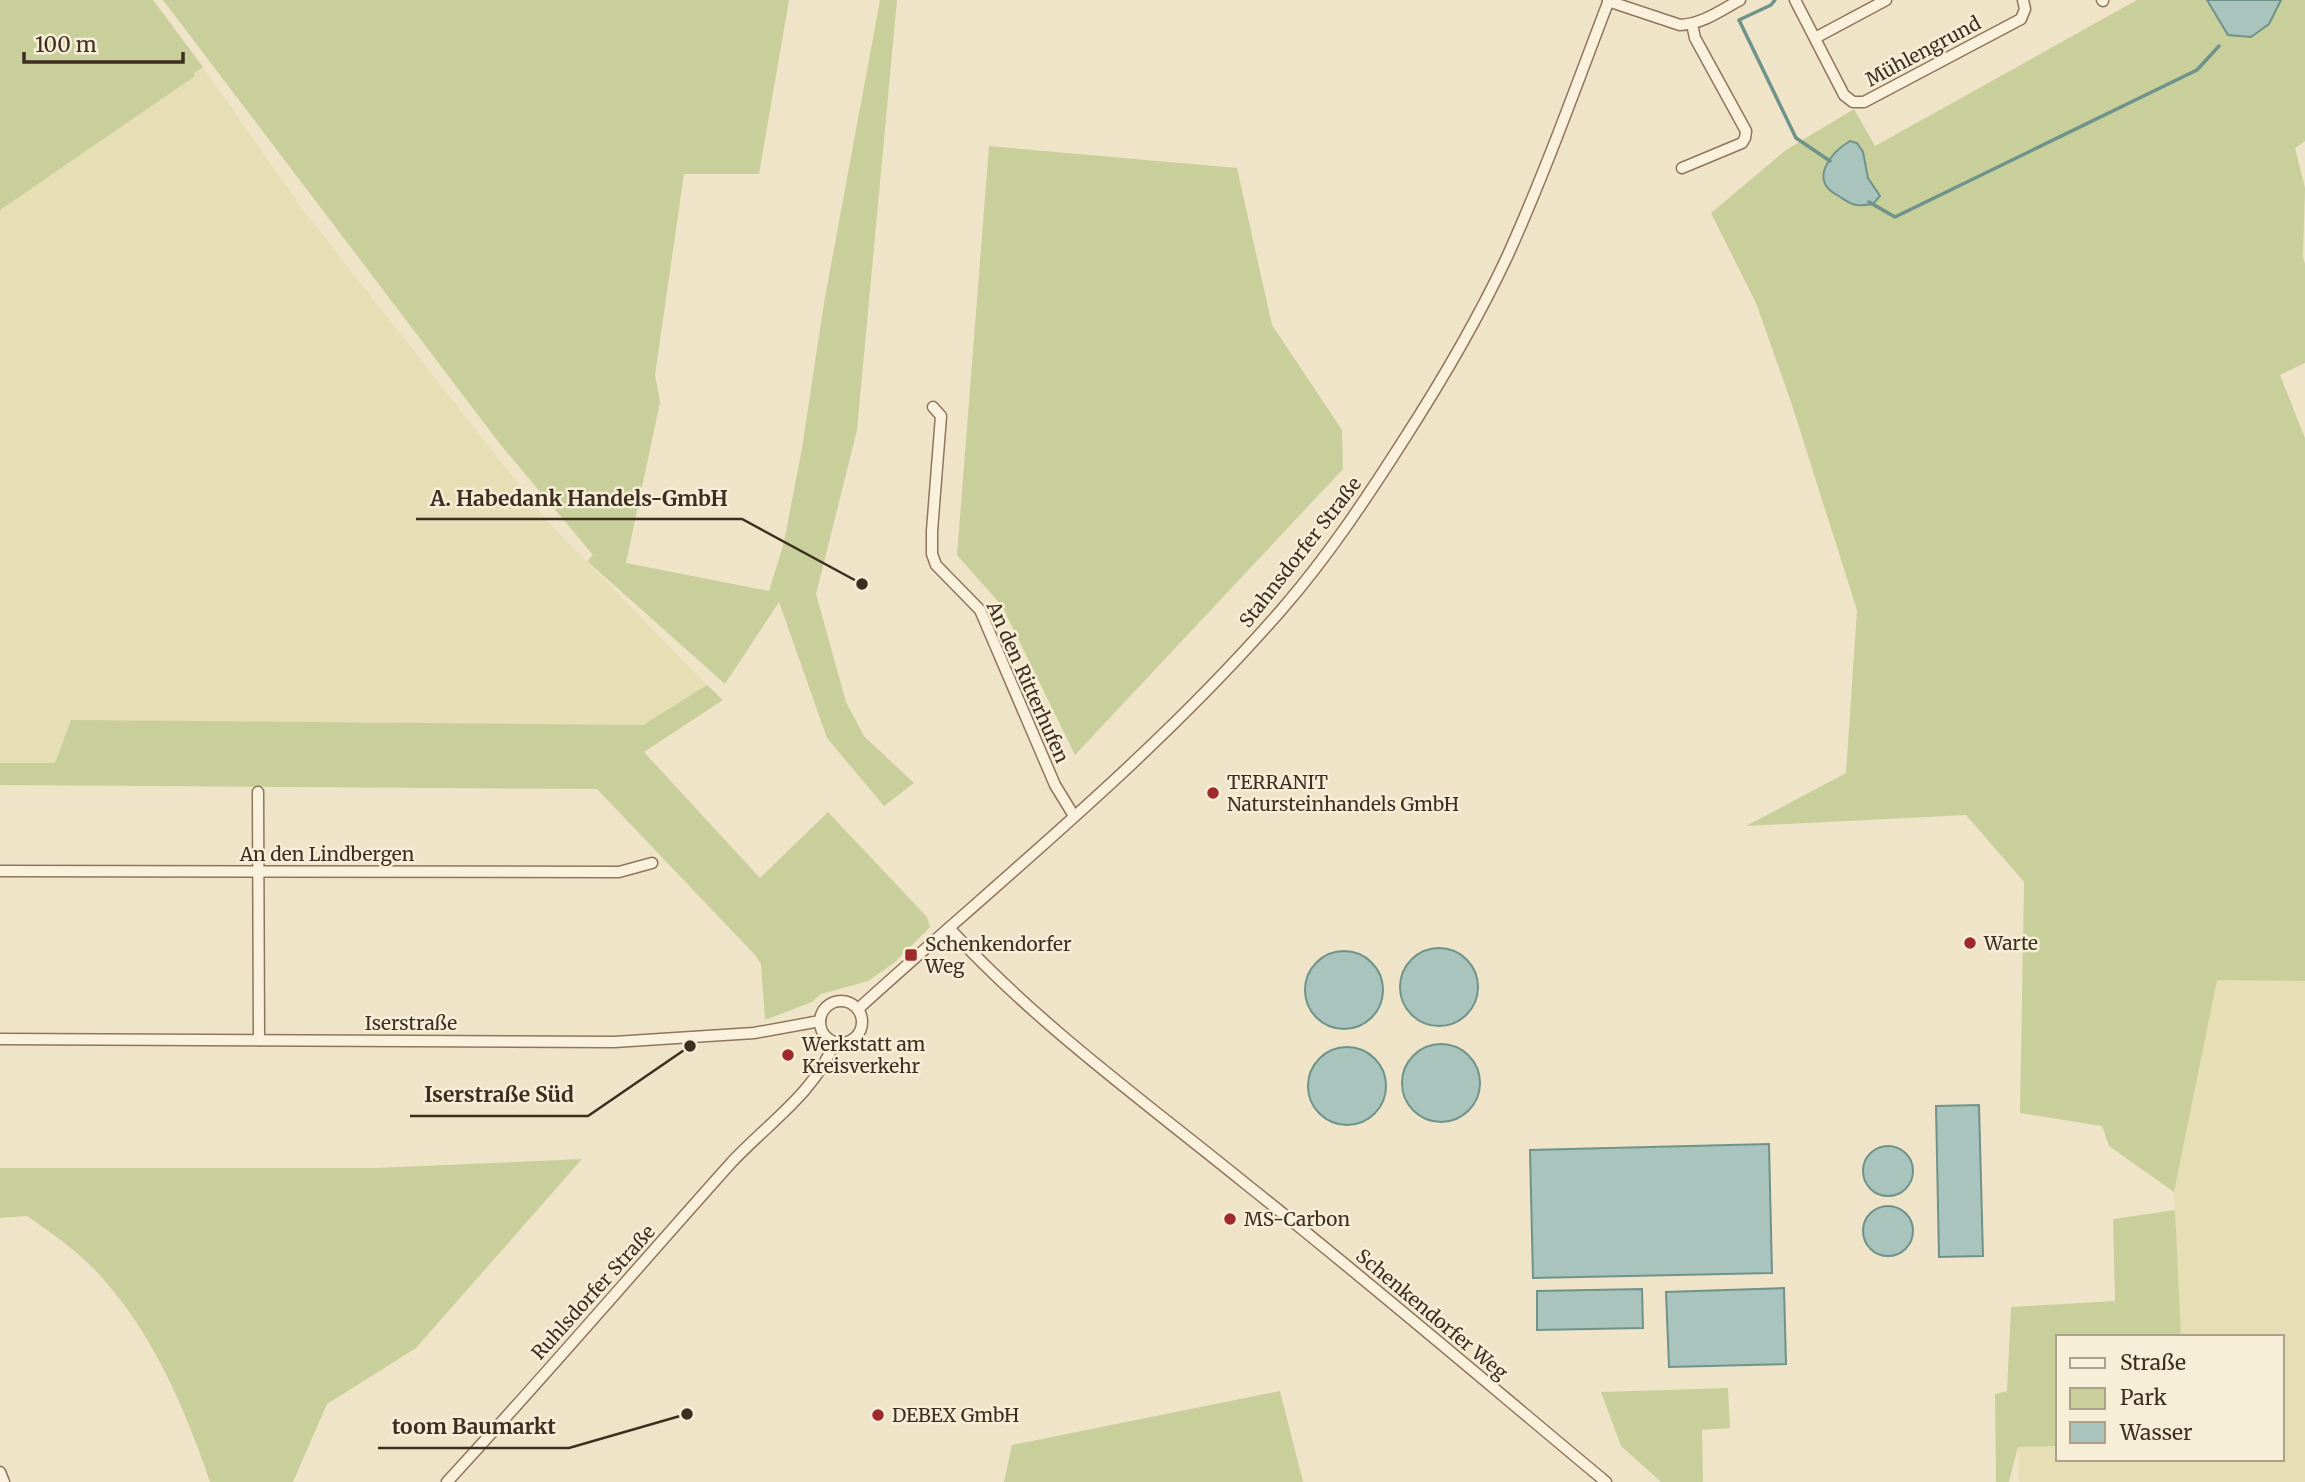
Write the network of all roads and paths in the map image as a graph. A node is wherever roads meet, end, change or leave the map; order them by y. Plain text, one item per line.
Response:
1 (1740, 0) edge
2 (1796, 0) edge
3 (1886, 0) edge
4 (2023, 0) edge
5 (1609, 1) edge
6 (1631, 5) edge
7 (1692, 24) junction
8 (1815, 38) junction
9 (1682, 168) dead end
10 (933, 407) dead end
11 (258, 792) dead end
12 (1074, 816) junction
13 (652, 863) dead end
14 (0, 871) edge
15 (259, 872) junction
16 (949, 928) junction
17 (858, 1009) junction
18 (820, 1021) junction
19 (0, 1039) edge
20 (259, 1040) junction
21 (834, 1043) junction
22 (0, 1472) edge
23 (4, 1482) edge
24 (447, 1482) edge
25 (1606, 1482) edge

1 - 7 street
2 - 8 street, Mühlengrund
3 - 8 street
4 - 8 street, Mühlengrund
5 - 6 street
5 - 12 street, Stahnsdorfer Straße
6 - 7 street
7 - 9 street
10 - 12 street, An den Ritterhufen
11 - 15 street
12 - 16 street, Stahnsdorfer Straße
13 - 15 street, An den Lindbergen
14 - 15 street, An den Lindbergen
15 - 20 street
16 - 17 street, Stahnsdorfer Straße
16 - 25 street, Schenkendorfer Weg
17 - 18 street
17 - 21 street
18 - 20 street, Iserstraße
18 - 21 street
19 - 20 street, Iserstraße
21 - 24 street, Ruhlsdorfer Straße
22 - 23 street

